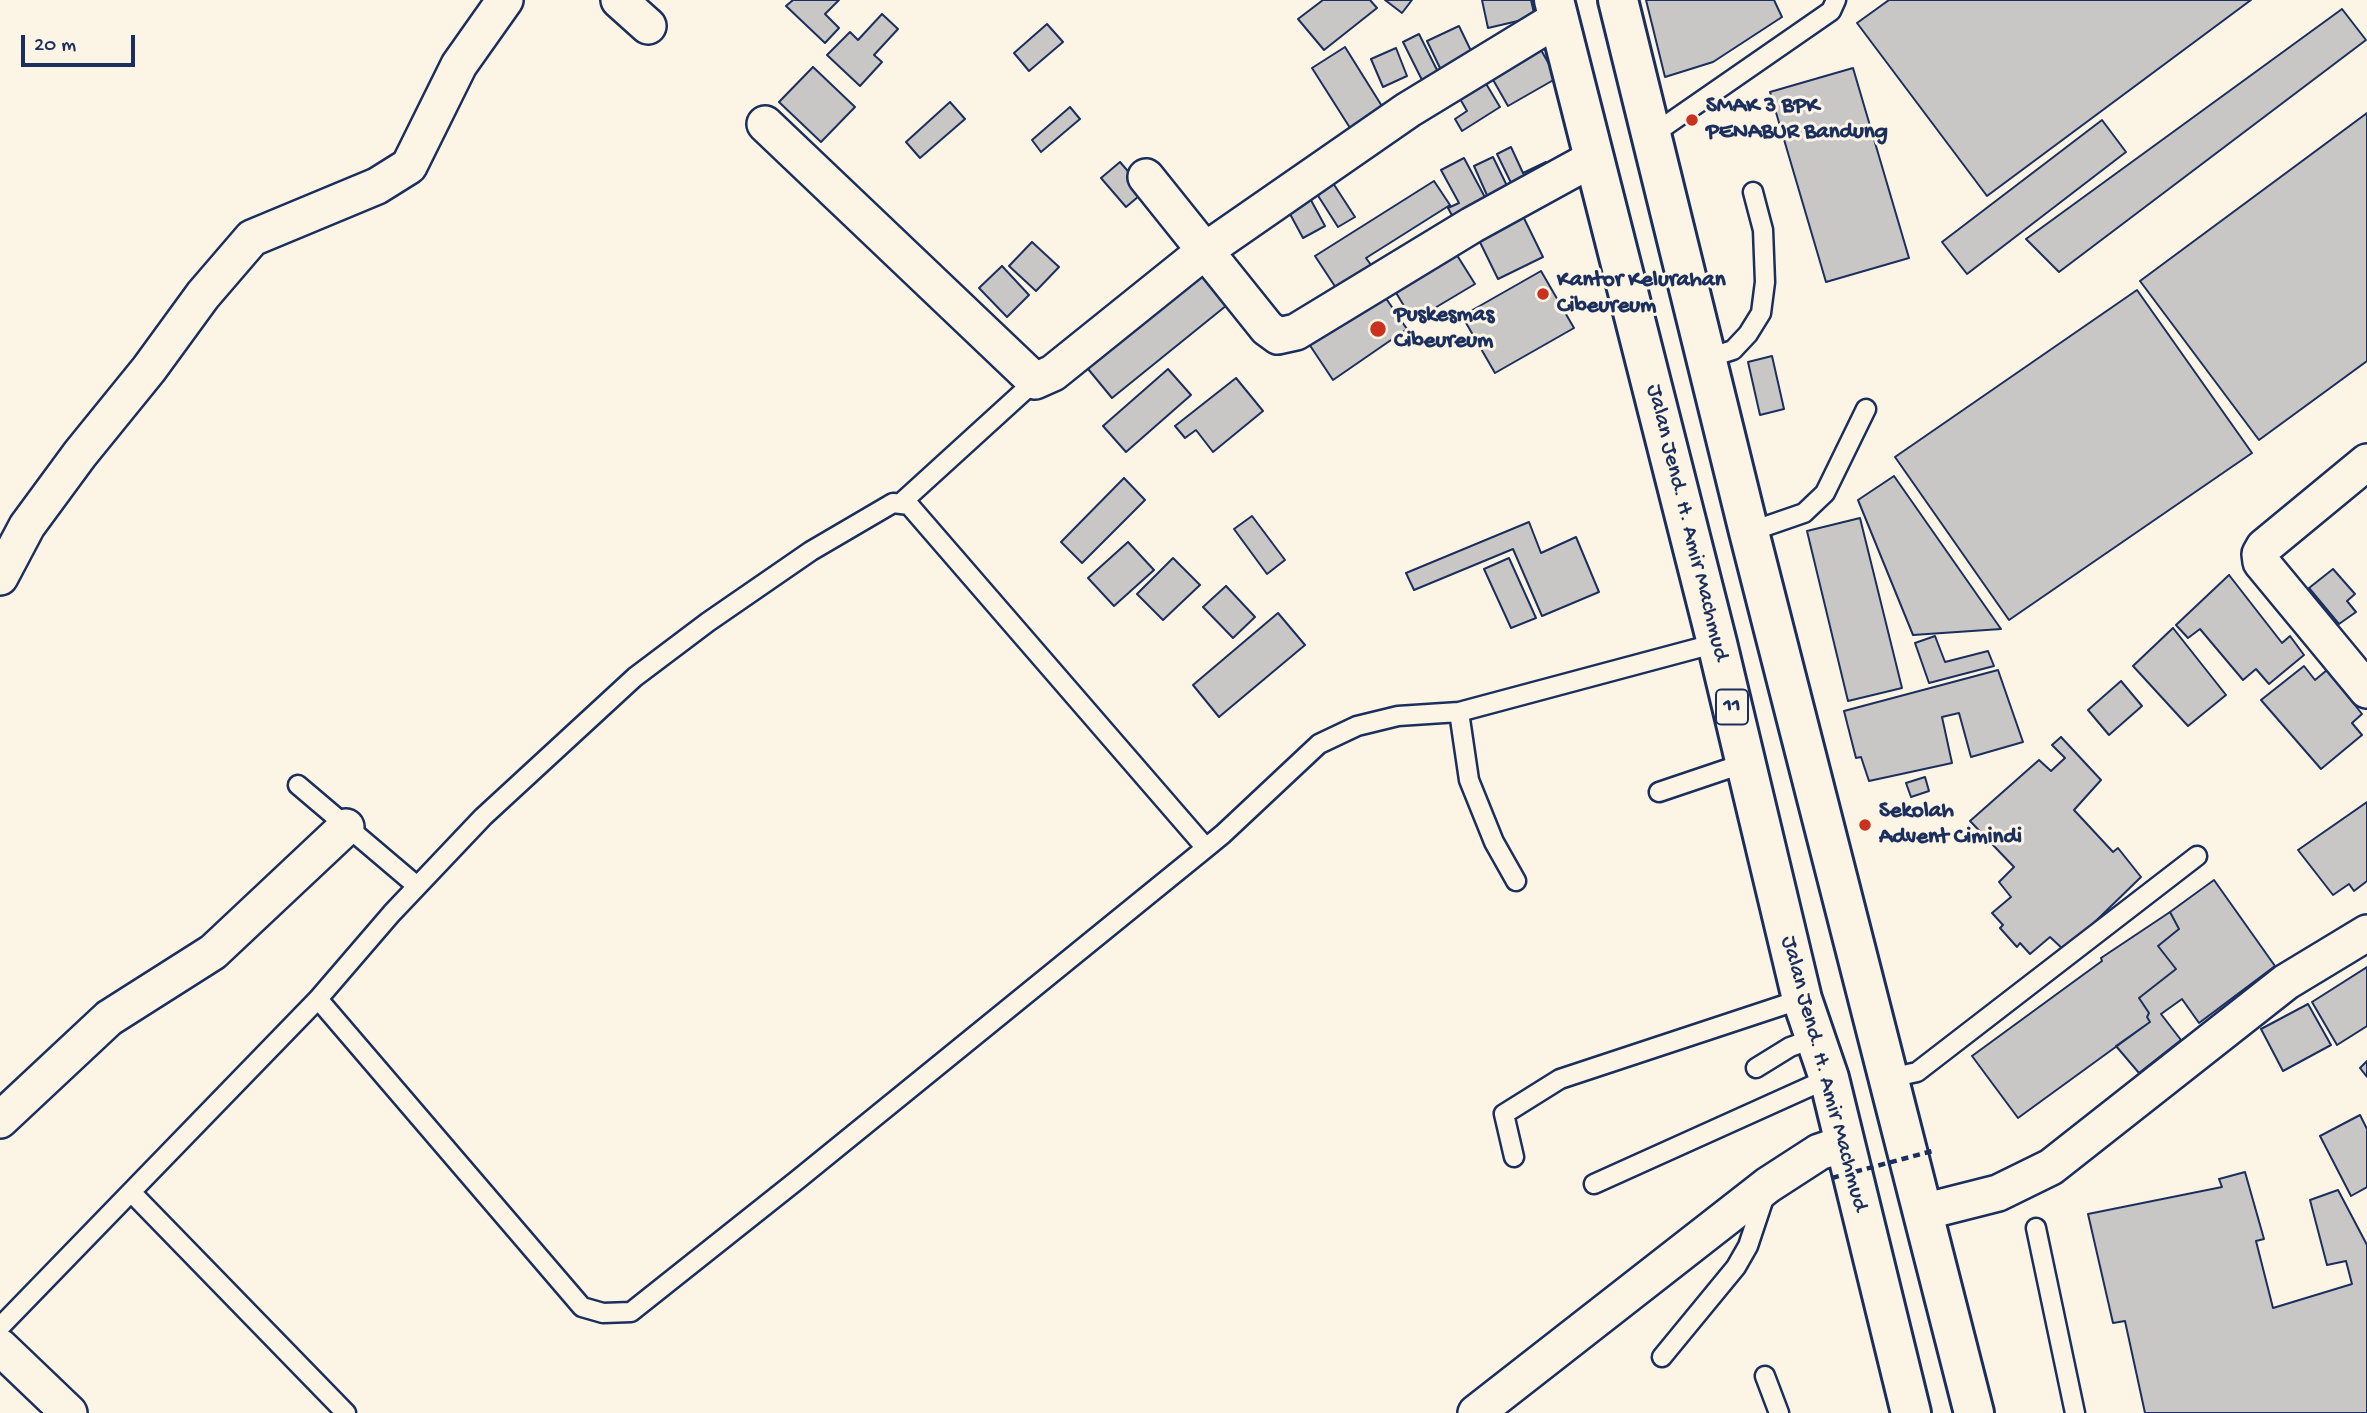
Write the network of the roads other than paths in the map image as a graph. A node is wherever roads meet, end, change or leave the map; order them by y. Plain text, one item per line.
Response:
1 (505, 0) edge
2 (619, 0) edge
3 (1618, 0) edge
4 (1836, 0) edge
5 (1557, 9) edge
6 (648, 26) dead end
7 (765, 124) dead end
8 (1652, 135) junction
9 (1594, 158) junction
10 (1146, 177) dead end
11 (1753, 192) dead end
12 (1206, 250) junction
13 (1708, 358) junction
14 (1035, 381) junction
15 (1866, 409) dead end
16 (2367, 462) edge
17 (901, 503) junction
18 (1749, 532) junction
19 (0, 577) edge
20 (1717, 643) junction
21 (2367, 690) edge
22 (1459, 712) junction
23 (1745, 763) junction
24 (298, 785) dead end
25 (1659, 792) dead end
26 (346, 827) junction
27 (1206, 848) junction
28 (2197, 856) dead end
29 (1516, 881) dead end
30 (417, 886) junction
31 (2367, 933) edge
32 (318, 999) junction
33 (1802, 999) junction
34 (1815, 1038) junction
35 (1756, 1068) dead end
36 (1829, 1078) junction
37 (1890, 1078) junction
38 (0, 1120) edge
39 (1514, 1157) dead end
40 (1838, 1161) junction
41 (1594, 1184) dead end
42 (1768, 1185) junction
43 (131, 1192) junction
44 (1923, 1212) junction
45 (2036, 1228) dead end
46 (0, 1327) edge
47 (0, 1347) edge
48 (1662, 1357) dead end
49 (1765, 1376) dead end
50 (69, 1413) edge
51 (346, 1413) edge
52 (1476, 1413) edge
53 (1779, 1413) edge
54 (1911, 1413) edge
55 (1974, 1413) edge
56 (2075, 1413) edge

1 - 19 street
2 - 6 street
3 - 8 highway
4 - 8 lane
5 - 9 highway, Jalan Jend. H. Amir Machmud / 11
5 - 12 street
7 - 14 street
8 - 13 highway
9 - 12 street
9 - 20 highway, Jalan Jend. H. Amir Machmud / 11
10 - 12 street
11 - 13 lane
12 - 14 street
13 - 18 highway
14 - 17 lane
15 - 18 lane
16 - 21 street
17 - 27 lane
17 - 30 lane
18 - 37 highway
20 - 22 lane
20 - 23 highway, Jalan Jend. H. Amir Machmud / 11
22 - 27 lane
22 - 29 lane
23 - 25 lane
23 - 33 highway, Jalan Jend. H. Amir Machmud / 11
24 - 26 lane
26 - 30 lane
26 - 38 street
27 - 32 lane
28 - 37 lane
30 - 32 lane
31 - 44 street
32 - 43 lane
33 - 34 highway, Jalan Jend. H. Amir Machmud / 11
33 - 39 lane
34 - 35 lane
34 - 36 highway, Jalan Jend. H. Amir Machmud / 11
36 - 40 highway, Jalan Jend. H. Amir Machmud / 11
36 - 41 lane
37 - 44 highway
40 - 42 street
40 - 54 highway, Jalan Jend. H. Amir Machmud / 11
42 - 48 lane
42 - 52 street
43 - 46 lane
43 - 51 lane
44 - 55 highway
45 - 56 lane
47 - 50 street
49 - 53 lane

